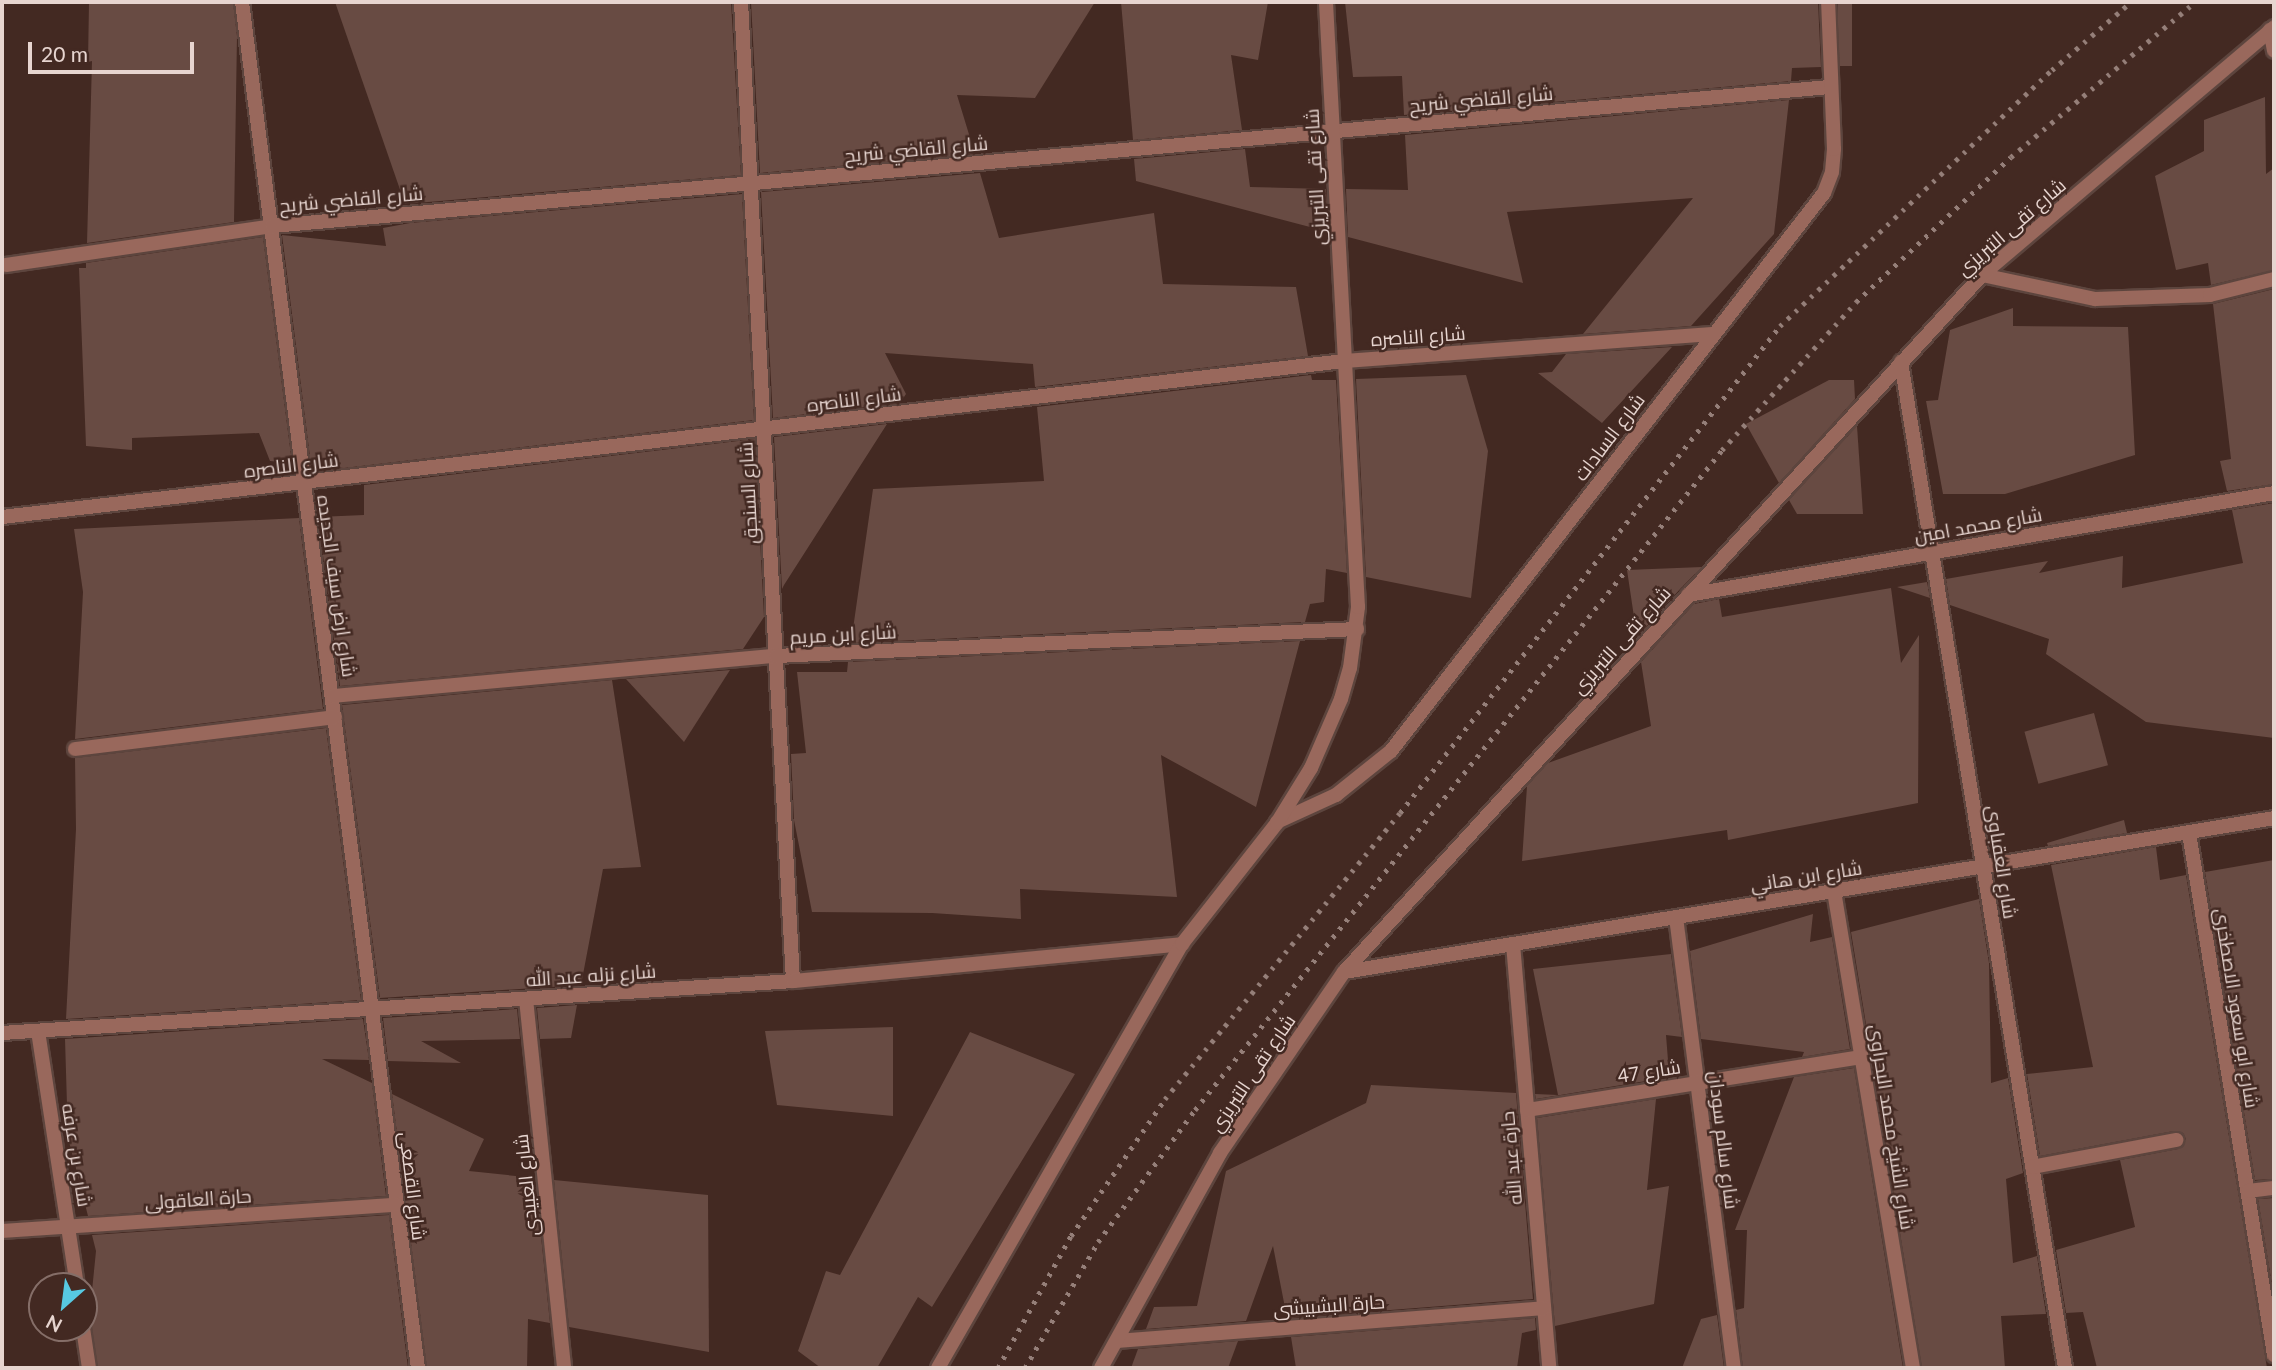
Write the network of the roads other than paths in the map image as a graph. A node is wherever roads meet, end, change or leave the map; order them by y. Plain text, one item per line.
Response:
1 (242, 2) edge
2 (741, 2) edge
3 (1326, 2) edge
4 (1828, 2) edge
5 (2272, 29) edge
6 (2274, 51) edge
7 (1831, 87) junction
8 (1331, 131) junction
9 (750, 183) junction
10 (272, 226) junction
11 (6, 265) dead end
12 (1982, 275) junction
13 (2274, 279) edge
14 (1712, 334) junction
15 (1345, 361) junction
16 (1901, 362) junction
17 (764, 429) junction
18 (304, 483) junction
19 (2274, 493) edge
20 (2, 517) edge
21 (1932, 553) junction
22 (1688, 596) junction
23 (1357, 629) junction
24 (776, 656) junction
25 (333, 696) junction
26 (335, 717) junction
27 (75, 749) dead end
28 (2274, 818) edge
29 (1277, 822) junction
30 (2189, 833) junction
31 (1983, 866) junction
32 (1833, 891) junction
33 (1676, 918) junction
34 (1182, 944) junction
35 (1513, 944) junction
36 (1344, 972) junction
37 (793, 981) junction
38 (526, 999) junction
39 (371, 1009) junction
40 (38, 1031) junction
41 (2, 1033) edge
42 (1861, 1056) junction
43 (1698, 1083) junction
44 (1527, 1110) junction
45 (2176, 1140) dead end
46 (2032, 1167) junction
47 (2274, 1188) edge
48 (2248, 1191) junction
49 (396, 1205) junction
50 (68, 1227) junction
51 (2, 1231) edge
52 (75, 1272) edge
53 (1544, 1308) junction
54 (1116, 1341) junction
55 (85, 1342) edge
56 (2274, 1355) edge
57 (89, 1368) edge
58 (418, 1368) edge
59 (564, 1368) edge
60 (938, 1368) edge
61 (1101, 1368) edge
62 (1549, 1368) edge
63 (1734, 1368) edge
64 (1913, 1368) edge
65 (2065, 1368) edge

1 - 10 street, شارع ارض سيف الجديده
2 - 9 street, شارع السنجق
3 - 8 street, شارع تقى التبريزي
4 - 7 street, شارع السادات
5 - 6 street
5 - 12 street, شارع تقى التبريزي
7 - 8 street, شارع القاضي شريح
7 - 14 street, شارع السادات
8 - 9 street, شارع القاضي شريح
8 - 15 street, شارع تقى التبريزي
9 - 10 street, شارع القاضي شريح
9 - 17 street, شارع السنجق
10 - 11 street, شارع القاضي شريح
10 - 18 street, شارع ارض سيف الجديده
12 - 13 street
12 - 16 street, شارع تقى التبريزي
14 - 15 street, شارع الناصره
14 - 29 street, شارع السادات
15 - 17 street, شارع الناصره
15 - 23 street, شارع تقى التبريزي
16 - 21 street, شارع العقباوى
16 - 22 street, شارع تقى التبريزي
17 - 18 street, شارع الناصره
17 - 24 street, شارع السنجق
18 - 20 street, شارع الناصره
18 - 25 street, شارع ارض سيف الجديده
19 - 21 street, شارع محمد امين
21 - 22 street, شارع محمد امين
21 - 31 street, شارع العقباوى
22 - 36 street, شارع تقى التبريزي
23 - 24 street, شارع ابن مريم
23 - 29 street, شارع تقى التبريزي
24 - 25 street, شارع ابن مريم
24 - 37 street, شارع السنجق
25 - 26 street, شارع ارض سيف الجديده
26 - 27 street
26 - 39 street, شارع ارض سيف الجديده
28 - 30 street, شارع ابن هاني
29 - 34 street, شارع تقى التبريزي
30 - 31 street, شارع ابن هاني
30 - 48 street, شارع ابو سعود الاصطخرى
31 - 32 street, شارع ابن هاني
31 - 46 street, شارع العقباوى
32 - 33 street, شارع ابن هاني
32 - 42 street, شارع الشيخ محمد البحراوى
33 - 35 street, شارع ابن هاني
33 - 43 street, شارع سالم سودان
34 - 37 street, شارع نزله عبد الله
34 - 60 street, شارع تقى التبريزي
35 - 36 street, شارع ابن هاني
35 - 44 street, حارة عبد الله
36 - 54 street, شارع تقى التبريزي
37 - 38 street, شارع نزله عبد الله
38 - 39 street, شارع نزله عبد الله
38 - 59 street, شارع العبيدى
39 - 40 street, شارع نزله عبد الله
39 - 49 street, شارع القصعى
40 - 41 street, شارع نزله عبد الله
40 - 50 street, شارع بن عرفه
42 - 43 street, شارع 47
42 - 64 street, شارع الشيخ محمد البحراوى
43 - 44 street, شارع 47
43 - 63 street, شارع سالم سودان
44 - 53 street, حارة عبد الله
45 - 46 street
46 - 65 street, شارع العقباوى
47 - 48 street
48 - 56 street, شارع ابو سعود الاصطخرى
49 - 50 street, حارة العاقولى
49 - 58 street, شارع القصعى
50 - 51 street, حارة العاقولى
50 - 52 street, شارع بن عرفه
53 - 54 street, حارة البشبيشى
53 - 62 street, حارة عبد الله
54 - 61 street, شارع تقى التبريزي
55 - 57 street

